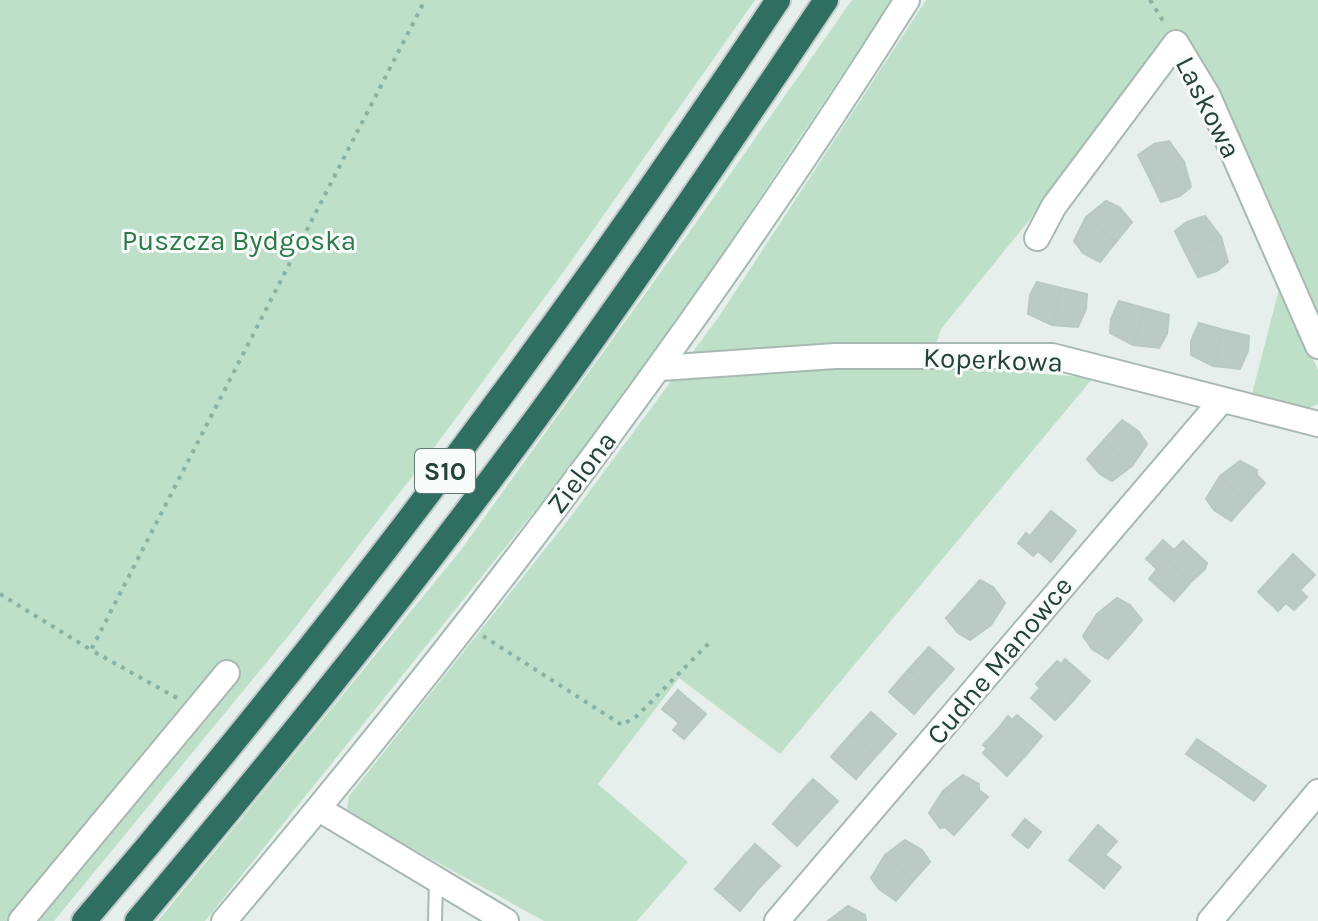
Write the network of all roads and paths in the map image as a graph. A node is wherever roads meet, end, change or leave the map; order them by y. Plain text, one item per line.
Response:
1 (425, 0) edge
2 (778, 0) edge
3 (826, 0) edge
4 (907, 0) edge
5 (1150, 0) edge
6 (1176, 43) junction
7 (1037, 238) dead end
8 (1318, 346) edge
9 (661, 368) junction
10 (1222, 400) junction
11 (1318, 424) edge
12 (0, 594) edge
13 (465, 623) junction
14 (711, 641) dead end
15 (91, 650) junction
16 (227, 673) dead end
17 (197, 710) junction
18 (1318, 792) edge
19 (319, 809) junction
20 (436, 881) junction
21 (21, 921) edge
22 (84, 921) edge
23 (137, 921) edge
24 (224, 921) edge
25 (435, 921) edge
26 (506, 921) edge
27 (777, 921) edge
28 (1210, 921) edge

1 - 15 path
2 - 22 highway, S10
3 - 23 highway, S10
4 - 9 street, Zielona
5 - 6 path
6 - 7 street, Laskowa
6 - 8 street, Laskowa
9 - 10 street, Koperkowa
9 - 13 street, Zielona
10 - 11 street, Koperkowa
10 - 27 street, Cudne Manowce
12 - 15 path
13 - 14 path
13 - 19 street, Zielona
15 - 17 path
16 - 17 street
17 - 21 street
18 - 28 street
19 - 20 street
19 - 24 street, Zielona
20 - 25 lane
20 - 26 street

